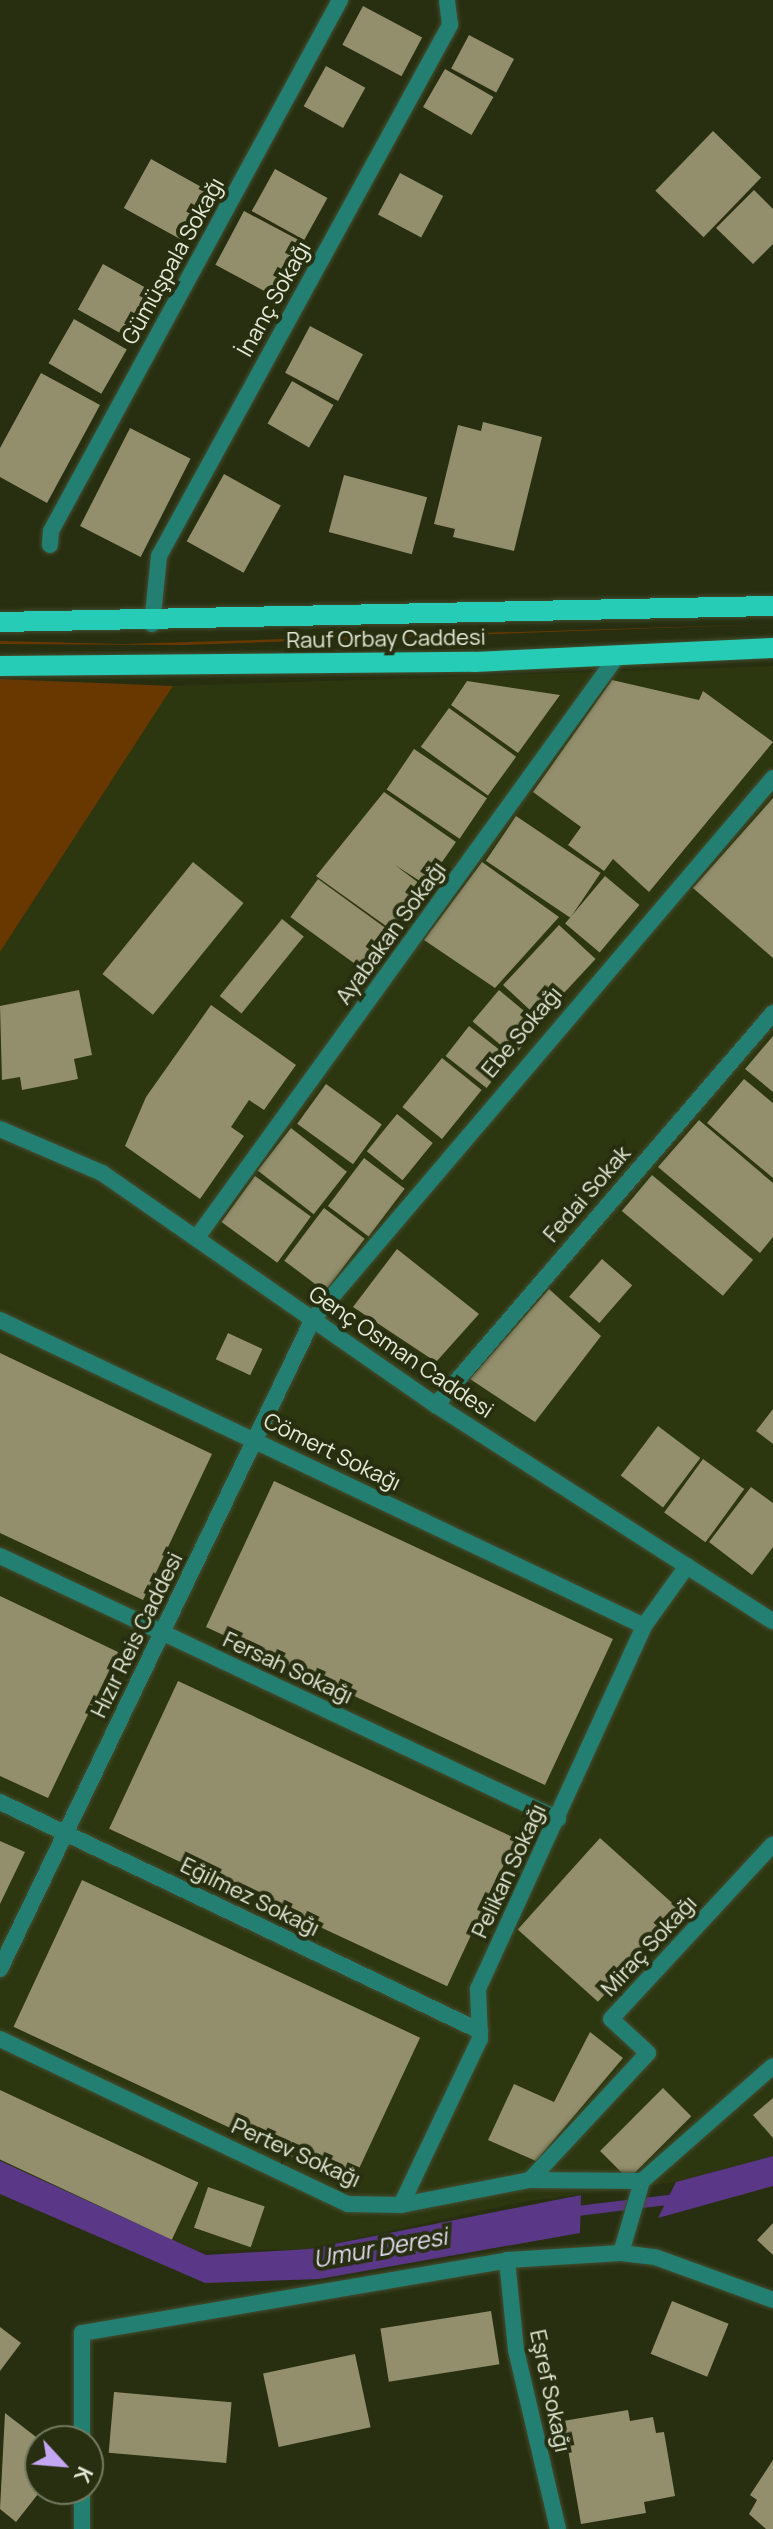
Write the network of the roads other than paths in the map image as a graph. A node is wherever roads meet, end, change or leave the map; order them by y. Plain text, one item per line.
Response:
1 (340, 0) edge
2 (447, 0) edge
3 (50, 545) dead end
4 (773, 606) edge
5 (0, 622) edge
6 (152, 624) junction
7 (773, 648) edge
8 (618, 655) junction
9 (0, 666) edge
10 (773, 778) edge
11 (773, 1013) edge
12 (0, 1129) edge
13 (198, 1236) junction
14 (313, 1319) junction
15 (0, 1320) edge
16 (436, 1405) junction
17 (255, 1439) junction
18 (0, 1556) edge
19 (687, 1566) junction
20 (773, 1621) edge
21 (644, 1626) junction
22 (162, 1633) junction
23 (0, 1802) edge
24 (558, 1819) junction
25 (67, 1833) junction
26 (773, 1844) edge
27 (0, 1969) edge
28 (480, 2031) junction
29 (0, 2039) edge
30 (773, 2066) edge
31 (530, 2180) junction
32 (640, 2185) junction
33 (401, 2205) junction
34 (621, 2253) junction
35 (507, 2260) junction
36 (773, 2300) edge
37 (82, 2425) edge
38 (82, 2505) edge
39 (82, 2529) edge
40 (558, 2529) edge

1 - 3 street, Gümüşpala Sokağı
2 - 6 street, İnanç Sokağı
4 - 6 main road, Rauf Orbay Caddesi
5 - 6 main road, Rauf Orbay Caddesi
7 - 8 main road, Rauf Orbay Caddesi
8 - 9 main road, Rauf Orbay Caddesi
8 - 13 street, Ayabakan Sokağı
10 - 14 street, Ebe Sokağı
11 - 16 street, Fedai Sokak
12 - 13 street, Genç Osman Caddesi
13 - 14 street, Genç Osman Caddesi
14 - 16 street, Genç Osman Caddesi
14 - 17 street, Hızır Reis Caddesi
15 - 17 street, Cömert Sokağı
16 - 19 street, Genç Osman Caddesi
17 - 21 street, Cömert Sokağı
17 - 22 street, Hızır Reis Caddesi
18 - 22 street, Fersah Sokağı
19 - 20 street, Genç Osman Caddesi
19 - 21 street, Pelikan Sokağı
21 - 24 street, Pelikan Sokağı
22 - 24 street, Fersah Sokağı
22 - 25 street, Hızır Reis Caddesi
23 - 25 street, Eğilmez Sokağı
24 - 28 street, Pelikan Sokağı
25 - 27 street, Hızır Reis Caddesi
25 - 28 street, Eğilmez Sokağı
26 - 31 street, Miraç Sokağı
28 - 33 street, Pelikan Sokağı
29 - 33 street, Pertev Sokağı
30 - 32 street
31 - 32 street, Pertev Sokağı
31 - 33 street, Pertev Sokağı
32 - 34 street
34 - 35 street
34 - 36 street
35 - 37 street
35 - 40 street, Eşref Sokağı
38 - 39 street

